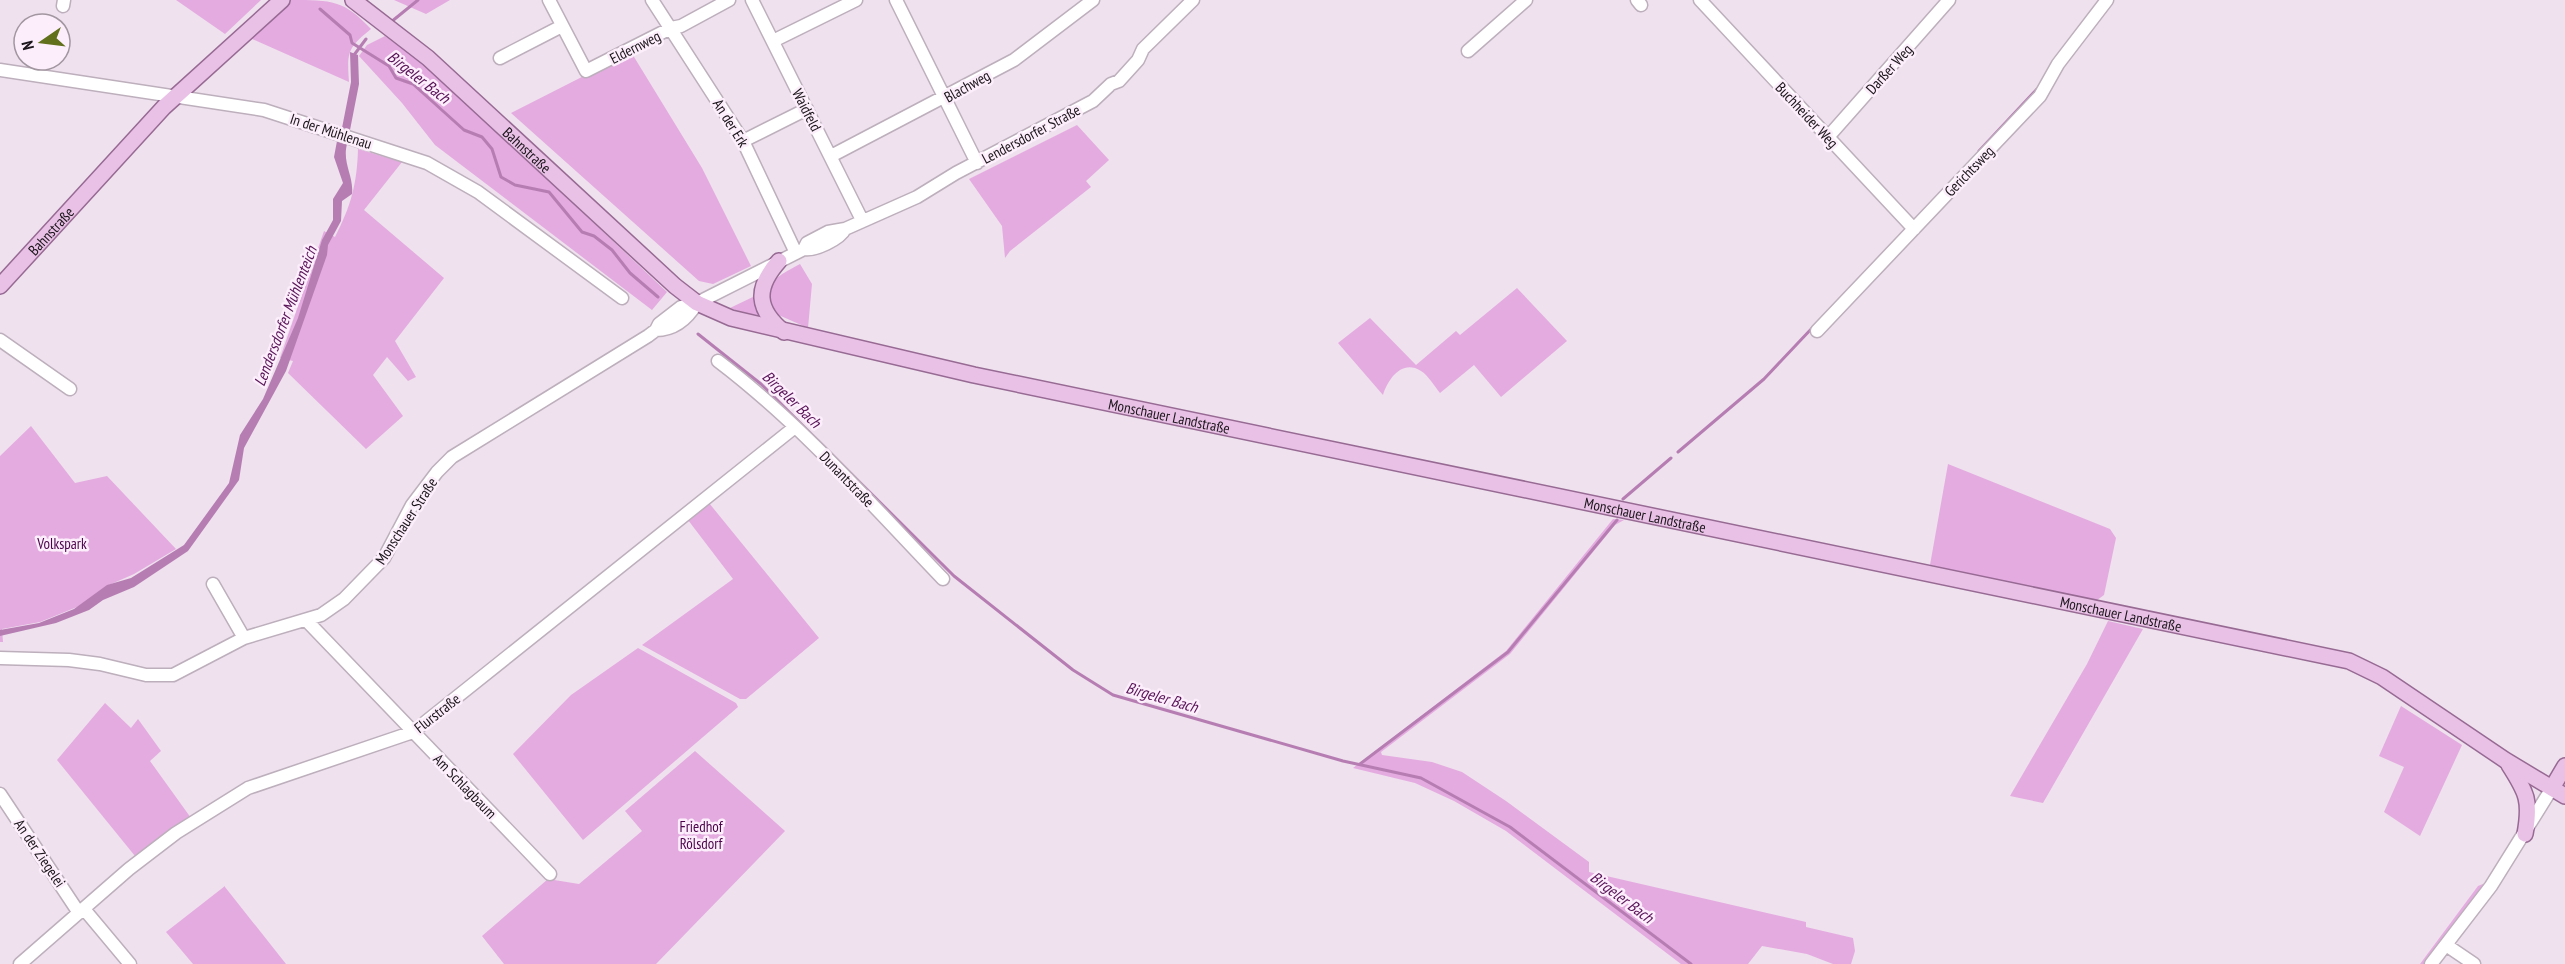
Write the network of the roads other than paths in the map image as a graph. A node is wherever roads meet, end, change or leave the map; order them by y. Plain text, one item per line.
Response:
1 (282, 0) edge
2 (353, 0) edge
3 (549, 0) edge
4 (652, 0) edge
5 (729, 0) edge
6 (752, 0) edge
7 (856, 0) edge
8 (896, 0) edge
9 (1093, 0) edge
10 (1193, 0) edge
11 (1526, 0) edge
12 (1700, 0) edge
13 (1949, 0) edge
14 (2107, 0) edge
15 (562, 26) junction
16 (671, 28) junction
17 (773, 41) junction
18 (1468, 51) dead end
19 (500, 58) dead end
20 (0, 70) edge
21 (174, 97) junction
22 (945, 98) junction
23 (807, 109) junction
24 (1828, 137) junction
25 (743, 141) junction
26 (831, 156) junction
27 (977, 163) junction
28 (862, 220) junction
29 (1914, 229) junction
30 (800, 251) junction
31 (779, 261) junction
32 (0, 286) edge
33 (622, 298) dead end
34 (697, 303) junction
35 (1817, 331) dead end
36 (784, 332) junction
37 (0, 340) edge
38 (718, 361) dead end
39 (70, 389) dead end
40 (795, 427) junction
41 (943, 579) dead end
42 (213, 584) dead end
43 (306, 621) junction
44 (244, 638) junction
45 (0, 658) edge
46 (413, 732) junction
47 (2505, 760) junction
48 (2565, 766) edge
49 (2558, 792) edge
50 (0, 794) edge
51 (2525, 834) junction
52 (550, 874) dead end
53 (82, 911) junction
54 (2446, 945) junction
55 (20, 964) edge
56 (130, 964) edge
57 (2431, 964) edge
58 (2474, 964) edge

1 - 21 main road, Bahnstraße
2 - 34 main road, Bahnstraße
3 - 15 street, Eldernweg
4 - 16 street, An der Erk
5 - 16 street, Eldernweg
6 - 17 street, Waidfeld
7 - 17 street
8 - 22 street
9 - 22 street, Blachweg
10 - 27 street, Lendersdorfer Straße
11 - 18 street
12 - 24 street, Buchheider Weg
13 - 24 street, Darßer Weg
14 - 29 street, Gerichtsweg
15 - 16 street, Eldernweg
15 - 19 street
16 - 25 street, An der Erk
17 - 23 street, Waidfeld
20 - 21 street, In der Mühlenau
21 - 32 main road, Bahnstraße
21 - 33 street, In der Mühlenau
22 - 26 street, Blachweg
22 - 27 street
23 - 25 street
23 - 26 street, Waidfeld
24 - 29 street, Buchheider Weg
25 - 30 street, An der Erk
26 - 28 street, Waidfeld
27 - 28 street, Lendersdorfer Straße
28 - 30 street, Lendersdorfer Straße
29 - 35 street, Gerichtsweg
30 - 31 street, Lendersdorfer Straße
31 - 34 street, Lendersdorfer Straße
31 - 36 main road
34 - 36 main road, Monschauer Landstraße
34 - 43 street, Monschauer Straße
36 - 47 main road, Monschauer Landstraße
37 - 39 street
38 - 40 street, Dunantstraße
40 - 41 street, Dunantstraße
40 - 46 street, Flurstraße
42 - 44 street
43 - 44 street, Monschauer Straße
43 - 46 street, Am Schlagbaum
44 - 45 street, Monschauer Straße
46 - 52 street, Am Schlagbaum
46 - 53 street, Flurstraße
47 - 49 main road, Monschauer Landstraße
47 - 51 main road
48 - 49 main road
49 - 51 street
50 - 53 street, An der Ziegelei
51 - 54 street
53 - 55 street, Flurstraße
53 - 56 street, An der Ziegelei
54 - 57 street
54 - 58 street

